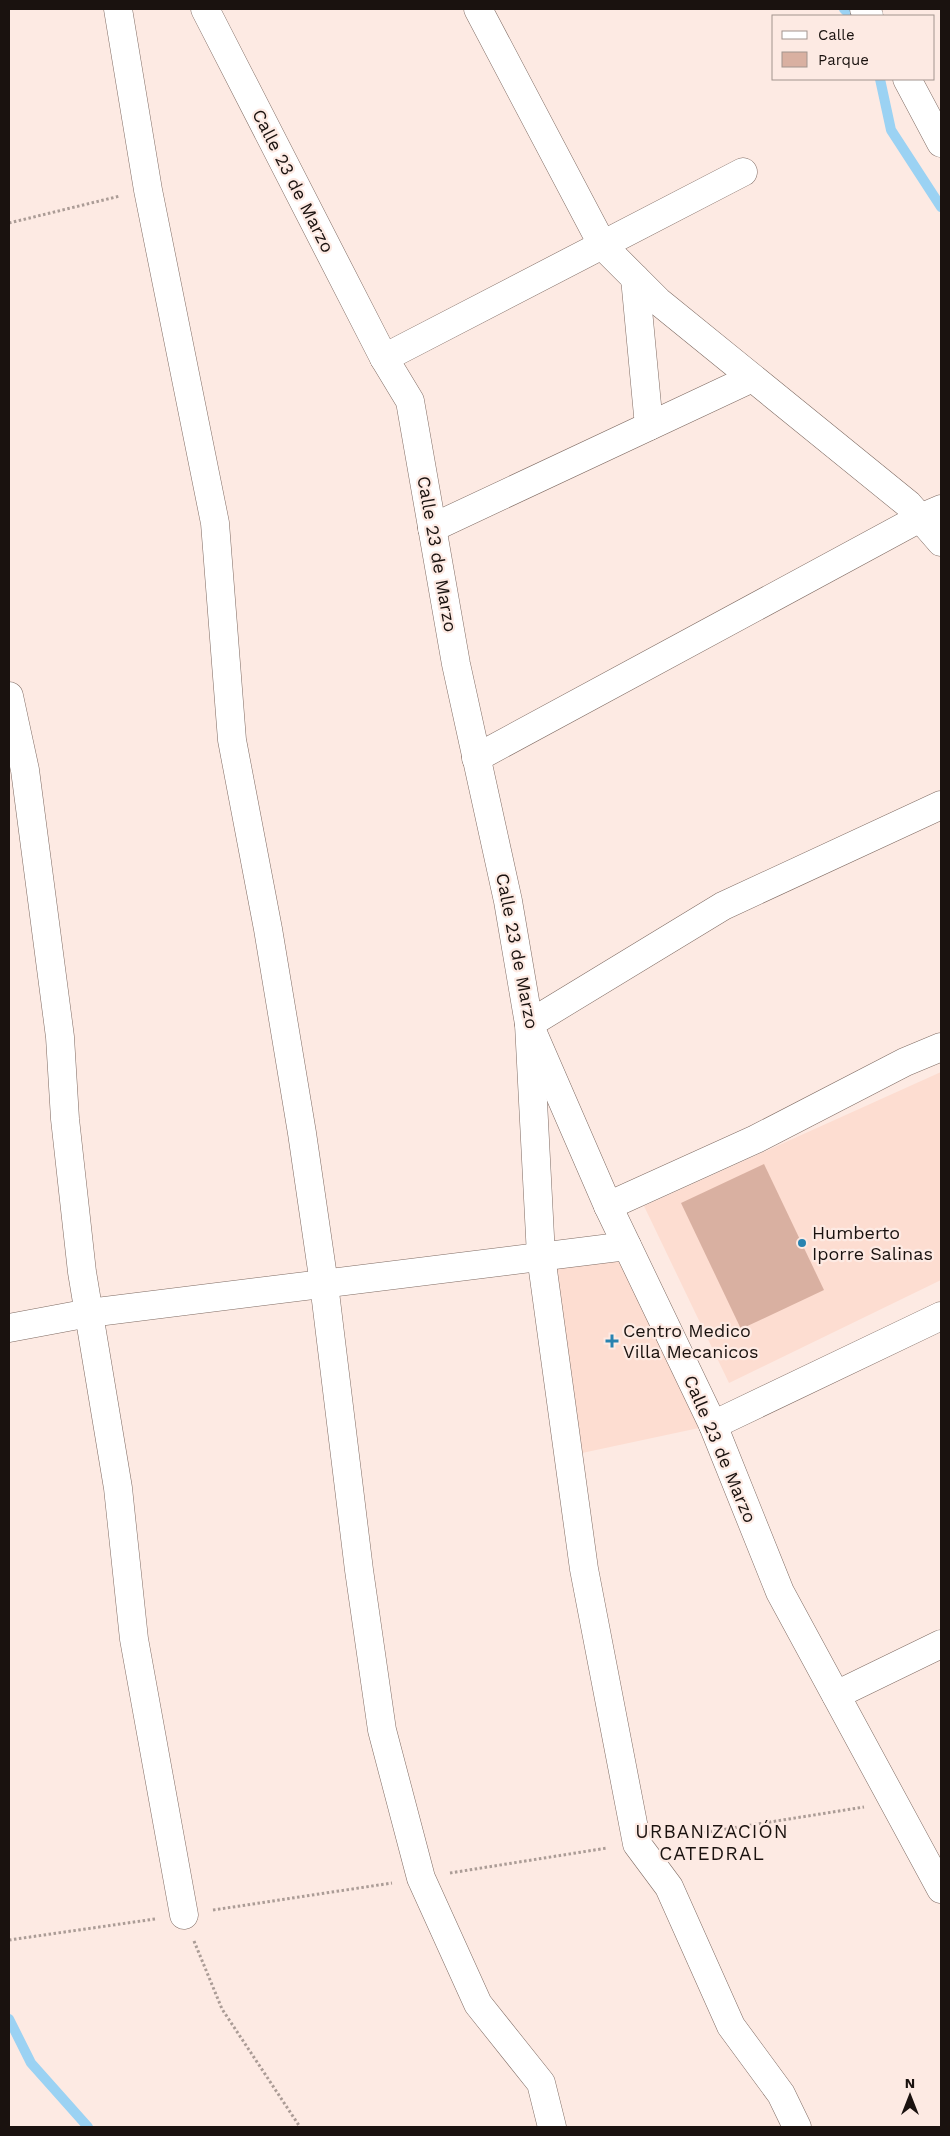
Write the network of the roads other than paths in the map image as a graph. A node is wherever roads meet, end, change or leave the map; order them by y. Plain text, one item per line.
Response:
1 (118, 9) edge
2 (205, 9) edge
3 (478, 9) edge
4 (907, 80) edge
5 (941, 143) edge
6 (743, 172) dead end
7 (603, 246) junction
8 (635, 278) junction
9 (384, 358) junction
10 (752, 378) junction
11 (649, 426) junction
12 (931, 514) edge
13 (432, 528) junction
14 (941, 542) edge
15 (9, 696) edge
16 (476, 758) junction
17 (941, 805) edge
18 (529, 1024) junction
19 (941, 1047) edge
20 (608, 1206) junction
21 (627, 1246) junction
22 (541, 1256) junction
23 (324, 1284) junction
24 (89, 1314) junction
25 (941, 1316) edge
26 (9, 1328) edge
27 (713, 1426) junction
28 (941, 1644) edge
29 (836, 1695) junction
30 (941, 1889) edge
31 (184, 1915) road end
32 (552, 2127) edge
33 (796, 2127) edge

1 - 23 street
2 - 9 street, Calle 23 de Marzo
3 - 7 street
4 - 5 street
6 - 7 street
7 - 8 street
7 - 9 street
8 - 10 street
8 - 11 street
9 - 13 street, Calle 23 de Marzo
10 - 11 street
10 - 12 street
11 - 13 street
12 - 14 street
12 - 16 street
13 - 16 street, Calle 23 de Marzo
15 - 24 street
16 - 18 street, Calle 23 de Marzo
17 - 18 street
18 - 20 street, Calle 23 de Marzo
18 - 22 street
19 - 20 street
20 - 21 street, Calle 23 de Marzo
21 - 22 street
21 - 27 street, Calle 23 de Marzo
22 - 23 street
22 - 33 street
23 - 24 street
23 - 32 street
24 - 26 street
24 - 31 street
25 - 27 street
27 - 29 street, Calle 23 de Marzo
28 - 29 street
29 - 30 street, Calle 23 de Marzo

